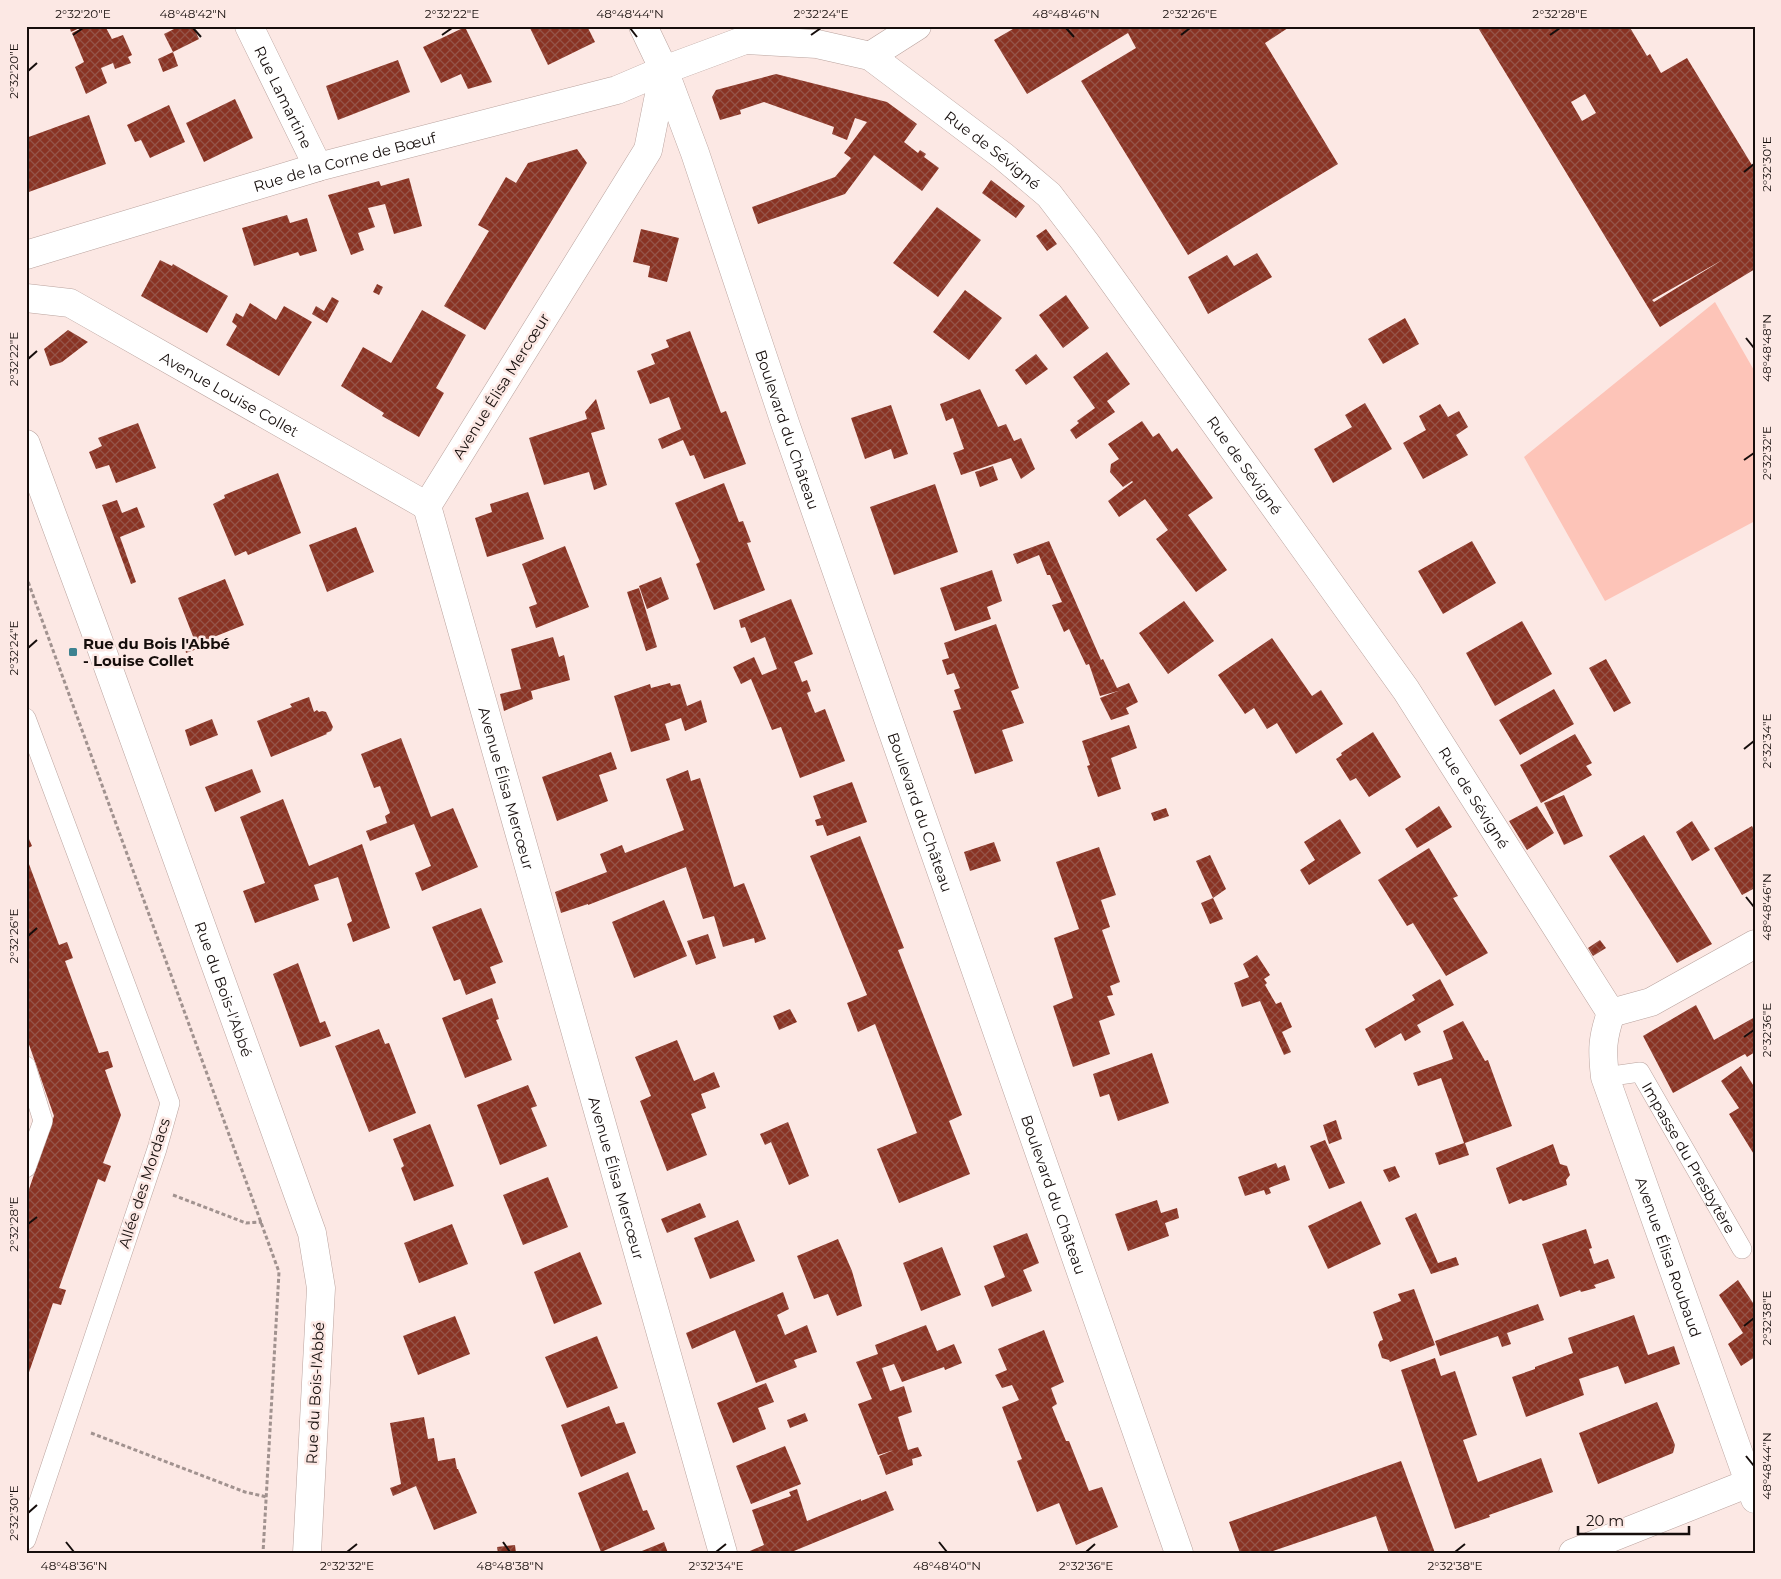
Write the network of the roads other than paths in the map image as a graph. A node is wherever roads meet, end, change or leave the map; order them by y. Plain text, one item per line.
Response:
1 (249, 26) edge
2 (643, 26) edge
3 (917, 26) edge
4 (870, 56) junction
5 (664, 70) junction
6 (318, 166) junction
7 (26, 255) edge
8 (26, 298) edge
9 (26, 444) edge
10 (33, 482) edge
11 (427, 506) junction
12 (26, 718) edge
13 (1755, 944) edge
14 (1611, 1013) junction
15 (26, 1066) edge
16 (1605, 1077) junction
17 (26, 1168) edge
18 (1742, 1248) dead end
19 (1752, 1491) edge
20 (26, 1540) edge
21 (308, 1553) edge
22 (723, 1553) edge
23 (1179, 1553) edge
24 (1573, 1553) edge

1 - 6 street, Rue Lamartine
2 - 5 street
3 - 4 street
4 - 5 street, Rue de Sévigné
4 - 14 street, Rue de Sévigné
5 - 6 street, Rue de la Corne de Bœuf
5 - 11 street, Avenue Élisa Mercœur
5 - 23 street, Boulevard du Château
6 - 7 street, Rue de la Corne de Bœuf
8 - 11 street, Avenue Louise Collet
9 - 10 street, Rue du Bois-l'Abbé
10 - 21 street, Rue du Bois-l'Abbé
11 - 22 street, Avenue Élisa Mercœur
12 - 20 lane, Allée des Mordacs
13 - 14 street
14 - 16 street, Avenue Élisa Roubaud
15 - 17 lane
16 - 18 lane, Impasse du Presbytère
16 - 19 street, Avenue Élisa Roubaud
19 - 24 street

